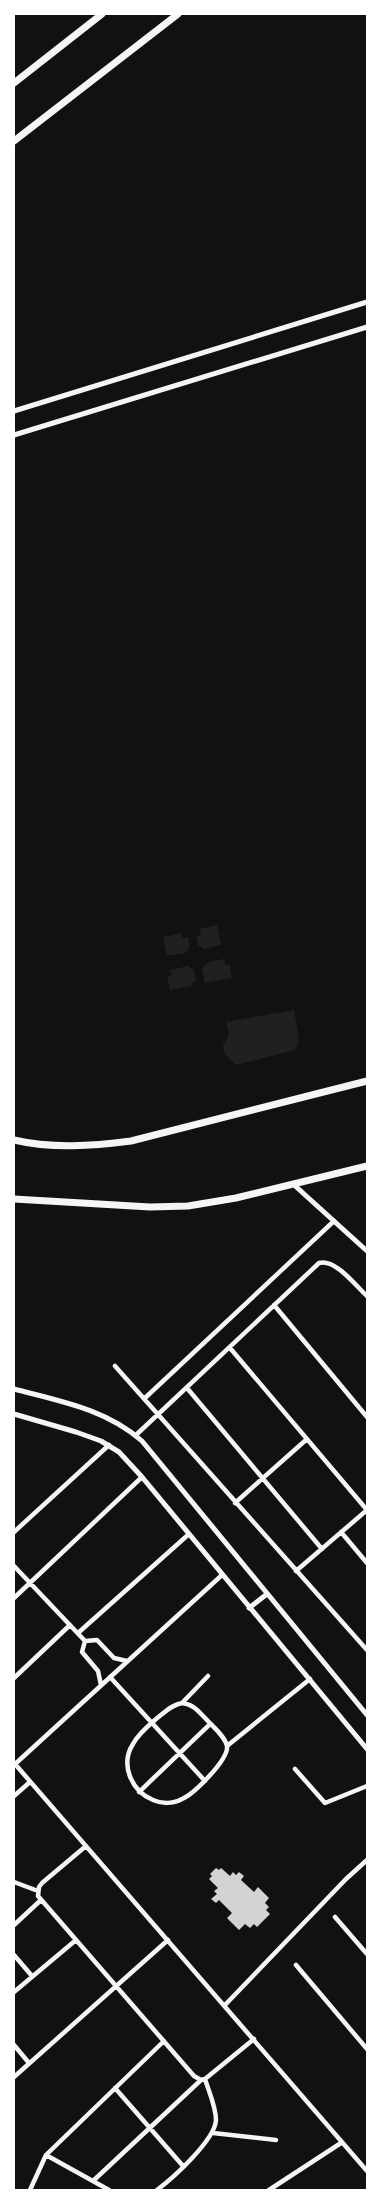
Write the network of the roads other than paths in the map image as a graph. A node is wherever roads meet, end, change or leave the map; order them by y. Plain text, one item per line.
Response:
1 (102, 14) edge
2 (178, 14) edge
3 (14, 83) edge
4 (14, 141) edge
5 (367, 302) edge
6 (367, 327) edge
7 (14, 411) edge
8 (14, 436) edge
9 (367, 1080) edge
10 (14, 1140) edge
11 (367, 1166) edge
12 (293, 1184) junction
13 (14, 1198) edge
14 (334, 1221) junction
15 (367, 1251) edge
16 (367, 1296) edge
17 (274, 1305) junction
18 (230, 1348) junction
19 (115, 1366) dead end
20 (187, 1388) junction
21 (14, 1389) edge
22 (145, 1398) junction
23 (158, 1413) junction
24 (14, 1414) edge
25 (367, 1417) edge
26 (136, 1435) junction
27 (307, 1439) junction
28 (109, 1445) junction
29 (142, 1477) junction
30 (262, 1478) junction
31 (235, 1503) junction
32 (367, 1510) edge
33 (14, 1532) edge
34 (341, 1532) junction
35 (189, 1534) junction
36 (322, 1549) junction
37 (367, 1563) edge
38 (14, 1566) edge
39 (296, 1571) junction
40 (222, 1575) junction
41 (30, 1583) junction
42 (267, 1594) junction
43 (14, 1598) edge
44 (249, 1608) junction
45 (70, 1625) junction
46 (78, 1633) junction
47 (85, 1641) junction
48 (367, 1650) edge
49 (127, 1661) junction
50 (208, 1676) dead end
51 (110, 1677) junction
52 (14, 1678) edge
53 (310, 1679) junction
54 (101, 1685) junction
55 (182, 1703) junction
56 (367, 1715) edge
57 (152, 1723) junction
58 (210, 1724) junction
59 (227, 1746) junction
60 (367, 1748) edge
61 (179, 1753) junction
62 (14, 1756) edge
63 (22, 1757) junction
64 (14, 1765) edge
65 (295, 1769) dead end
66 (204, 1781) junction
67 (30, 1782) junction
68 (367, 1786) edge
69 (139, 1792) junction
70 (14, 1796) edge
71 (86, 1846) junction
72 (367, 1860) edge
73 (14, 1882) edge
74 (38, 1891) junction
75 (41, 1900) junction
76 (335, 1917) dead end
77 (14, 1925) edge
78 (76, 1940) junction
79 (168, 1940) junction
80 (367, 1954) edge
81 (14, 1955) edge
82 (296, 1965) dead end
83 (32, 1976) junction
84 (116, 1987) junction
85 (14, 1992) edge
86 (225, 2005) junction
87 (254, 2039) junction
88 (164, 2042) junction
89 (14, 2045) edge
90 (367, 2049) edge
91 (29, 2063) junction
92 (14, 2077) edge
93 (203, 2079) junction
94 (114, 2088) junction
95 (150, 2128) junction
96 (213, 2133) junction
97 (276, 2140) dead end
98 (341, 2143) junction
99 (46, 2155) junction
100 (183, 2166) junction
101 (367, 2171) edge
102 (93, 2181) junction
103 (30, 2190) edge
104 (109, 2190) edge
105 (157, 2190) edge
106 (269, 2190) edge

1 - 3 main road
2 - 4 main road
5 - 7 street
6 - 8 street
9 - 10 main road
11 - 12 main road
12 - 13 main road
12 - 14 street
14 - 15 street
14 - 22 street
16 - 17 street
17 - 18 street
17 - 25 street
18 - 20 street
18 - 27 street
19 - 22 street
20 - 23 street
20 - 30 street
21 - 26 street
22 - 23 street
23 - 26 street
23 - 31 street
24 - 28 street
26 - 42 street
27 - 30 street
27 - 32 street
28 - 29 street
28 - 33 street
29 - 35 street
29 - 41 street
30 - 31 street
30 - 36 street
31 - 39 street
32 - 34 street
34 - 36 street
34 - 37 street
35 - 40 street
35 - 46 street
36 - 39 street
38 - 41 street
39 - 48 street
40 - 44 street
40 - 49 street
41 - 43 street
41 - 45 street
42 - 44 street
42 - 56 street
44 - 53 street
45 - 46 street
45 - 52 street
46 - 47 street
47 - 49 street
47 - 54 street
49 - 51 street
50 - 55 street
51 - 54 street
51 - 57 street
53 - 59 street
53 - 60 street
54 - 63 street
55 - 57 street
55 - 58 street
57 - 61 street
57 - 69 street
58 - 59 street
58 - 61 street
59 - 66 street
61 - 66 street
61 - 69 street
62 - 63 street
63 - 64 street
64 - 67 street
65 - 68 street
66 - 69 street
67 - 70 street
67 - 71 street
71 - 74 street
71 - 79 street
72 - 86 street
73 - 74 street
74 - 75 street
75 - 77 street
75 - 78 street
76 - 80 street
78 - 83 street
78 - 84 street
79 - 84 street
79 - 86 street
81 - 83 street
82 - 90 street
83 - 85 street
84 - 88 street
84 - 91 street
86 - 87 street
87 - 93 street
87 - 98 street
88 - 93 street
88 - 94 street
89 - 91 street
91 - 92 street
93 - 95 street
93 - 96 street
94 - 95 street
94 - 99 street
95 - 100 street
95 - 102 street
96 - 97 street
96 - 100 street
98 - 101 street
98 - 106 street
99 - 102 street
99 - 103 street
100 - 105 street
102 - 104 street

